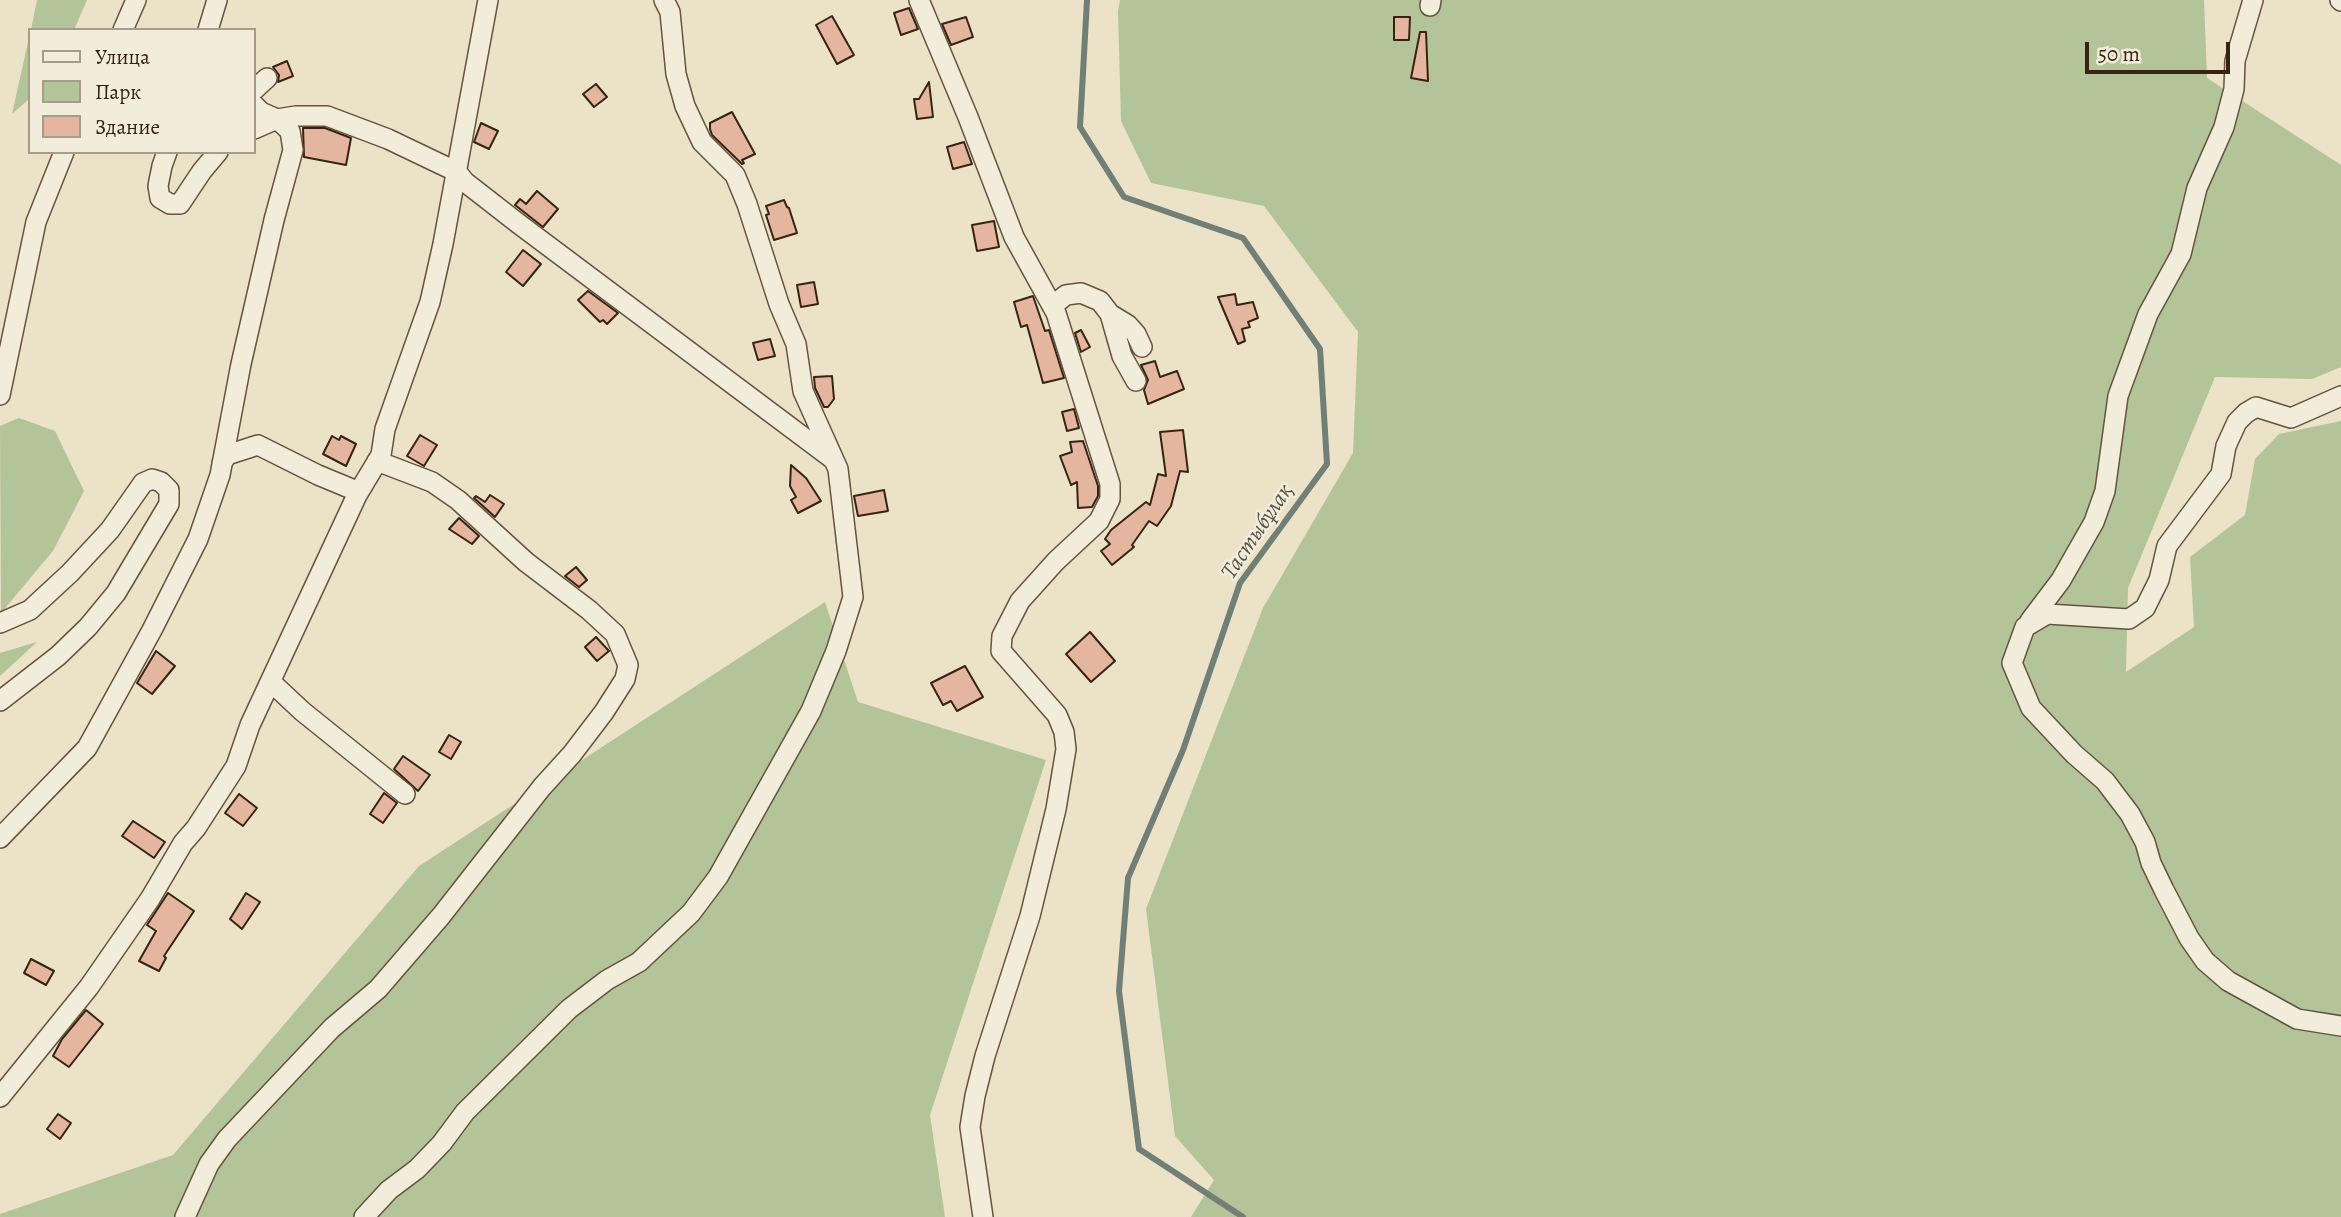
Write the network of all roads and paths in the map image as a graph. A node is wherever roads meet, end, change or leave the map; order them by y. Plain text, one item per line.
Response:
1 (136, 0) edge
2 (217, 0) edge
3 (488, 0) edge
4 (664, 0) edge
5 (919, 0) edge
6 (2253, 0) edge
7 (124, 28) edge
8 (209, 28) edge
9 (256, 107) edge
10 (277, 119) junction
11 (256, 128) edge
12 (63, 154) edge
13 (166, 154) edge
14 (216, 154) edge
15 (457, 173) junction
16 (1052, 306) junction
17 (1110, 314) junction
18 (1142, 347) dead end
19 (1136, 381) dead end
20 (0, 395) edge
21 (2341, 396) edge
22 (235, 401) junction
23 (258, 445) junction
24 (834, 460) junction
25 (377, 461) junction
26 (222, 463) junction
27 (359, 492) junction
28 (0, 623) edge
29 (2025, 627) junction
30 (271, 682) junction
31 (0, 701) edge
32 (405, 794) dead end
33 (0, 838) edge
34 (2341, 1026) edge
35 (2, 1091) edge
36 (185, 1217) edge
37 (364, 1217) edge
38 (983, 1217) edge

1 - 7 street
2 - 8 street
3 - 15 street
4 - 24 street
5 - 16 street
6 - 29 street
9 - 10 street
10 - 11 street
10 - 15 street
10 - 22 street
12 - 20 street
13 - 14 street
15 - 24 street
15 - 25 street
16 - 17 street
16 - 38 street
17 - 18 street
17 - 19 street
21 - 29 street
22 - 23 street
22 - 26 street
23 - 26 street
23 - 27 street
24 - 37 street
25 - 27 street
25 - 36 street
26 - 33 street
27 - 30 street
28 - 31 street
29 - 34 street
30 - 32 street
30 - 35 street

